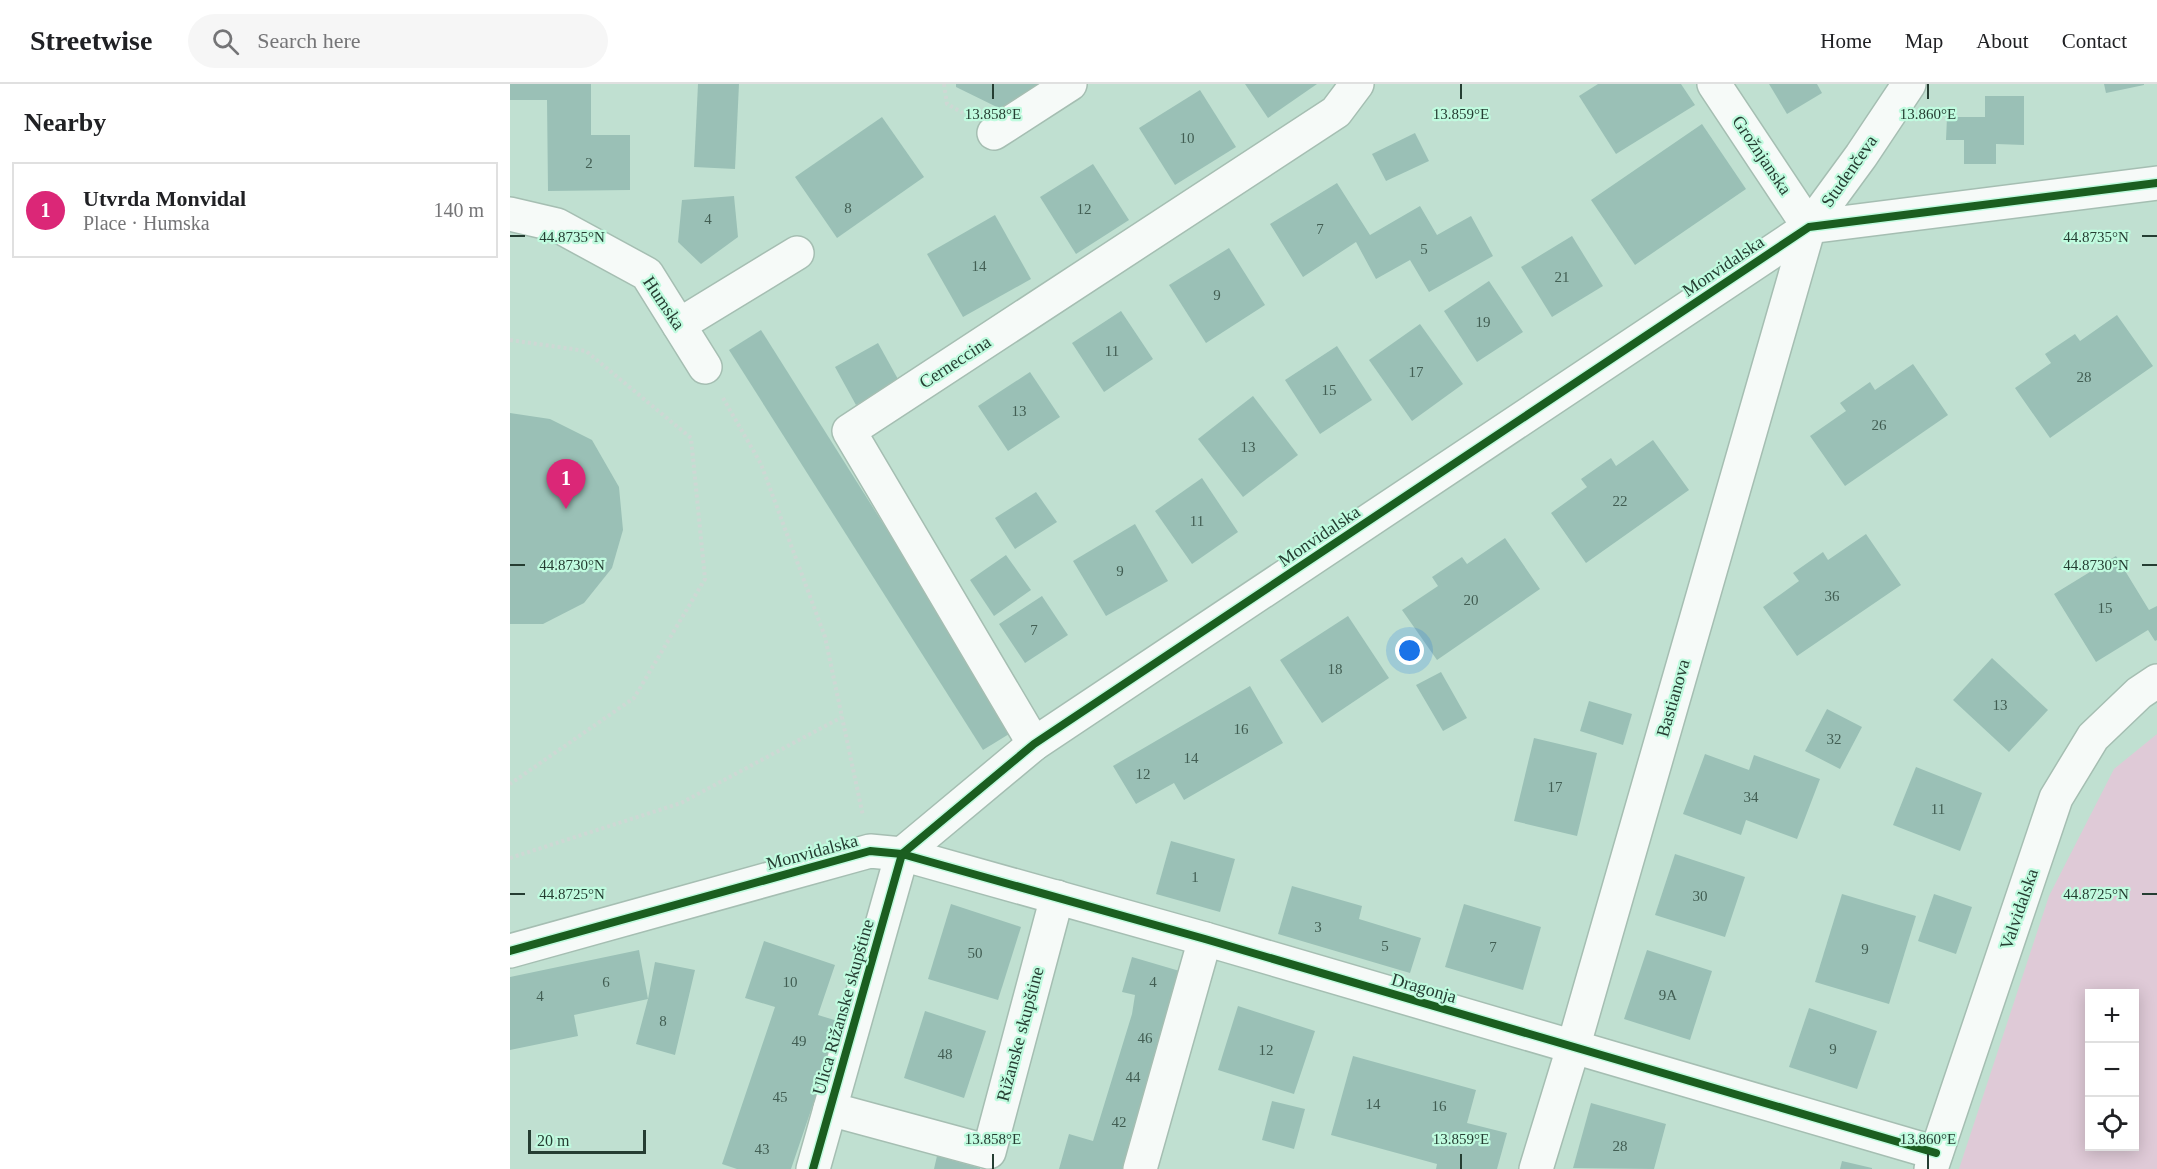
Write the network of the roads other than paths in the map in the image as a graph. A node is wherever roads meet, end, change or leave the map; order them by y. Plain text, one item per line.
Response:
1 (1070, 84) edge
2 (1357, 84) edge
3 (1714, 84) edge
4 (1909, 84) edge
5 (994, 133) dead end
6 (2157, 183) edge
7 (510, 214) edge
8 (1809, 227) junction
9 (797, 253) dead end
10 (679, 325) junction
11 (705, 367) road end
12 (2157, 681) edge
13 (1034, 744) junction
14 (902, 854) junction
15 (1056, 897) junction
16 (1205, 939) junction
17 (510, 951) edge
18 (1572, 1048) junction
19 (830, 1109) junction
20 (1934, 1161) edge
21 (813, 1169) edge
22 (1140, 1169) edge
23 (1536, 1169) edge

1 - 5 street
2 - 13 street, Cerneccina
3 - 8 street, Grožnjanska
4 - 8 street, Studenčeva
6 - 8 street, Monvidalska
7 - 10 street, Humska
8 - 13 street, Monvidalska
8 - 18 street, Bastianova
9 - 10 street
10 - 11 street, Humska
12 - 20 street, Valvidalska
13 - 14 street, Monvidalska
14 - 15 street, Dragonja
14 - 17 street, Monvidalska
14 - 19 street, Ulica Rižanske skupštine
15 - 16 street, Dragonja
15 - 19 street, Rižanske skupštine
16 - 18 street, Dragonja
16 - 22 street
18 - 20 street, Dragonja
18 - 23 street, Bastianova
19 - 21 street, Ulica Rižanske skupštine

